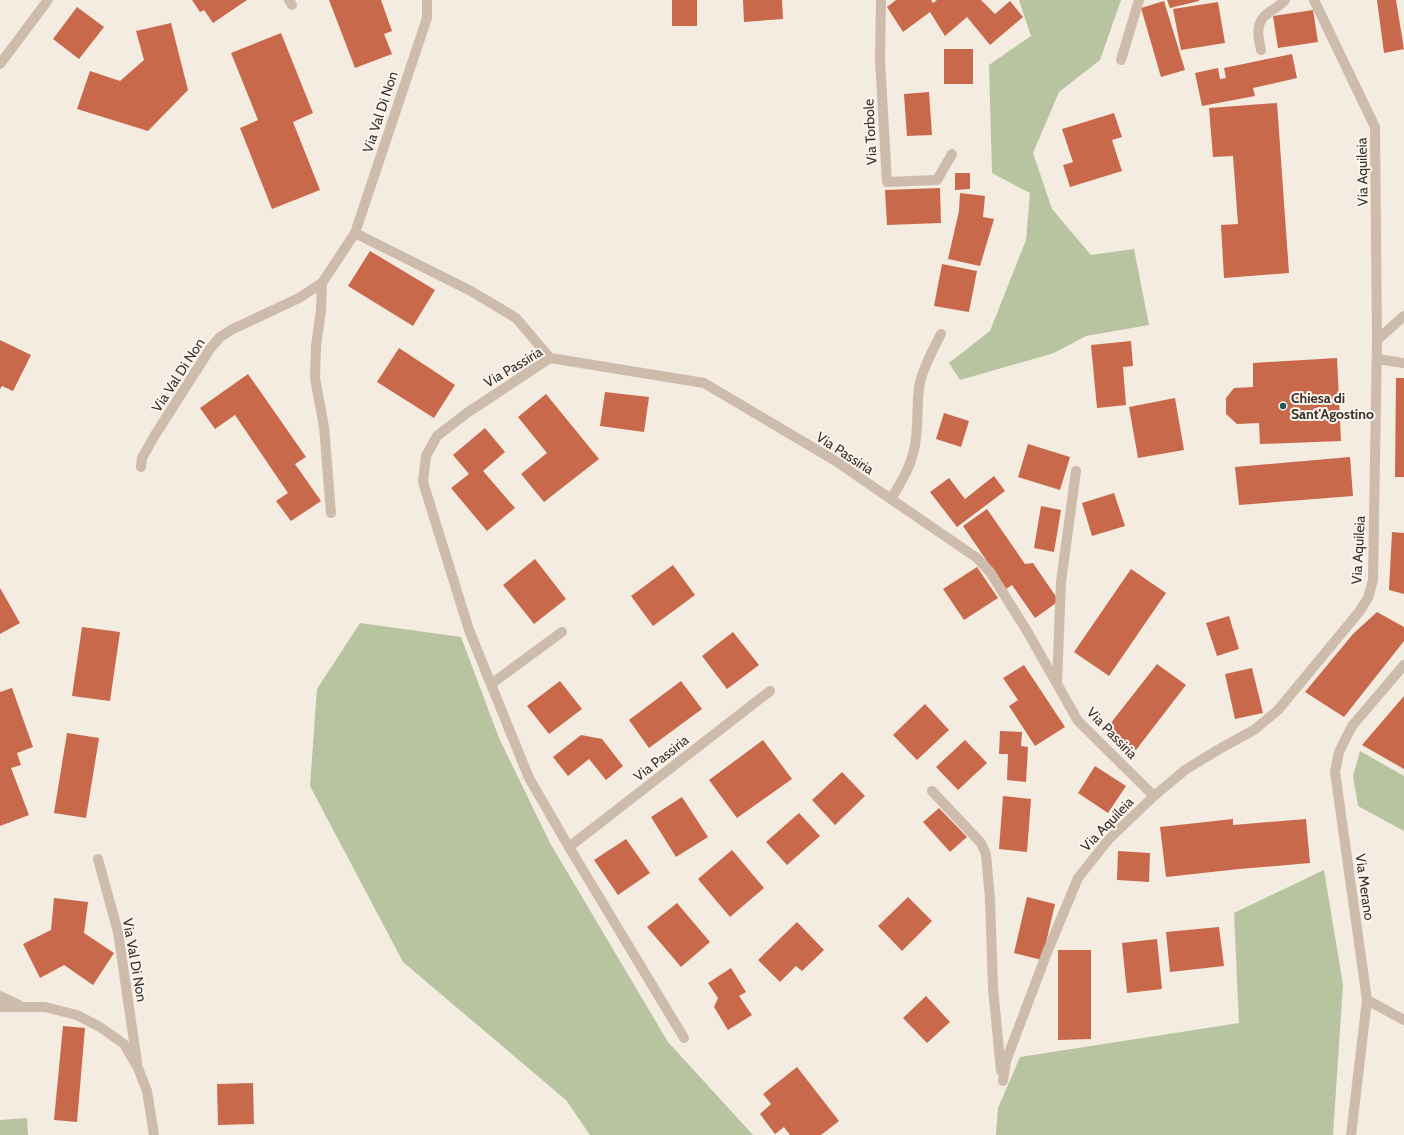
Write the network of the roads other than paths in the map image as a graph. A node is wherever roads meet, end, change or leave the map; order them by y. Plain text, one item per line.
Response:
1 (48, 0) edge
2 (427, 0) edge
3 (880, 0) edge
4 (1139, 0) edge
5 (1285, 0) edge
6 (1314, 0) edge
7 (1261, 50) dead end
8 (1121, 60) dead end
9 (0, 64) edge
10 (952, 154) dead end
11 (355, 233) junction
12 (322, 283) junction
13 (1404, 316) edge
14 (941, 334) dead end
15 (1377, 340) junction
16 (550, 358) junction
17 (1377, 359) junction
18 (1404, 363) edge
19 (142, 467) dead end
20 (1076, 471) dead end
21 (891, 500) junction
22 (331, 512) dead end
23 (562, 632) dead end
24 (1404, 665) edge
25 (1057, 683) junction
26 (491, 684) junction
27 (770, 691) dead end
28 (932, 791) dead end
29 (1154, 796) junction
30 (569, 847) junction
31 (98, 859) dead end
32 (0, 996) edge
33 (1367, 1000) junction
34 (0, 1007) edge
35 (23, 1007) junction
36 (1404, 1020) edge
37 (684, 1038) dead end
38 (138, 1068) junction
39 (154, 1135) edge
40 (1351, 1135) edge

1 - 9 street
2 - 11 street, Via Val Di Non
3 - 10 street, Via Torbole
4 - 8 street
5 - 7 street
6 - 15 street, Via Aquileia
11 - 12 street, Via Val Di Non
11 - 16 street
12 - 19 street, Via Val Di Non
12 - 22 street
13 - 15 street
14 - 21 street
15 - 17 street, Via Aquileia
16 - 21 street, Via Passiria
16 - 26 street, Via Passiria
17 - 18 street
17 - 29 street, Via Aquileia
20 - 25 street
21 - 25 street, Via Passiria
23 - 26 street
24 - 33 street, Via Merano
25 - 29 street, Via Passiria
26 - 30 street, Via Passiria
27 - 30 street, Via Passiria
28 - 29 street, Via Aquileia
30 - 37 street, Via Passiria
31 - 38 street, Via Val Di Non
32 - 35 street
33 - 36 street
33 - 40 street, Via Merano
34 - 35 street
35 - 38 street
38 - 39 street

